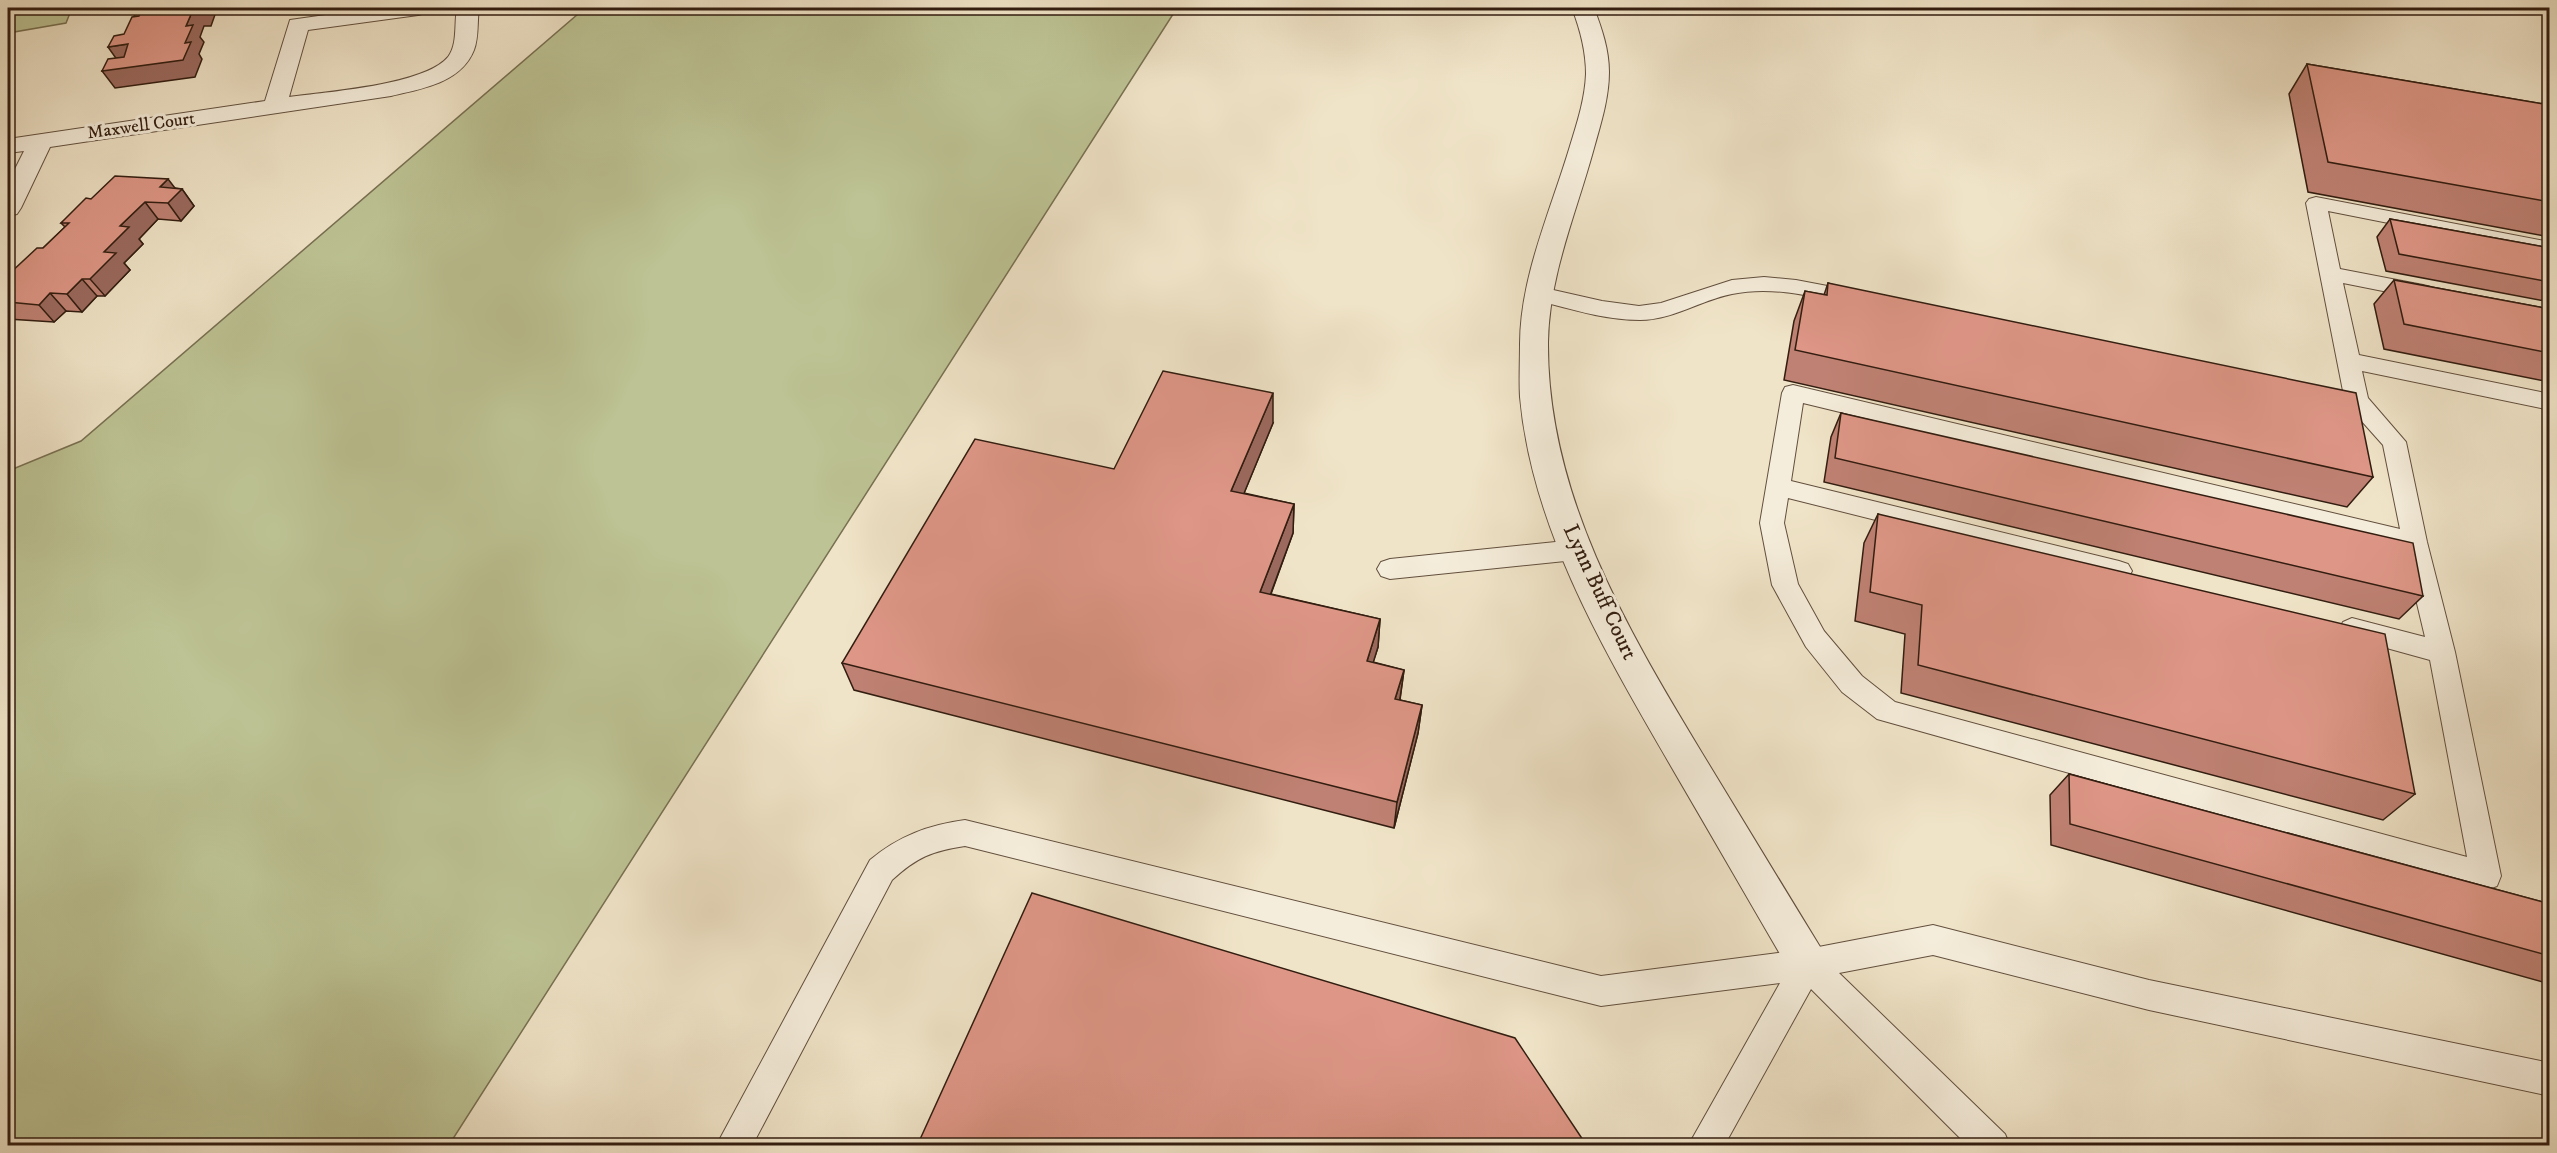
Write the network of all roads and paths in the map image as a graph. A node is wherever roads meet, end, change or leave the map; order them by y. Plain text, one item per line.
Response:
1 (418, 8) edge
2 (468, 8) edge
3 (1583, 8) edge
4 (274, 106) junction
5 (41, 141) junction
6 (8, 146) edge
7 (8, 208) edge
8 (2550, 249) edge
9 (2331, 274) junction
10 (1540, 294) junction
11 (2446, 297) edge
12 (1882, 304) edge
13 (2349, 361) junction
14 (2324, 394) edge
15 (2357, 401) junction
16 (2550, 402) edge
17 (1777, 486) junction
18 (2415, 542) junction
19 (1575, 550) junction
20 (1390, 569) dead end
21 (2144, 578) edge
22 (2327, 623) edge
23 (2442, 652) junction
24 (1808, 964) junction
25 (2550, 1080) edge
26 (733, 1146) edge
27 (1705, 1146) edge
28 (1993, 1146) edge

1 - 4 street
2 - 4 street, Maxwell Court
3 - 10 street, Lynn Buff Court
4 - 5 street, Maxwell Court
5 - 6 street, Maxwell Court
5 - 7 street
8 - 9 lane
9 - 11 lane
9 - 13 lane
10 - 12 lane
10 - 19 street, Lynn Buff Court
13 - 15 lane
13 - 16 lane
14 - 15 lane
15 - 18 lane
17 - 18 lane
17 - 21 lane
17 - 23 lane
18 - 23 lane
19 - 20 lane
19 - 24 street, Lynn Buff Court
22 - 23 lane
24 - 25 lane
24 - 26 lane
24 - 27 lane
24 - 28 lane

